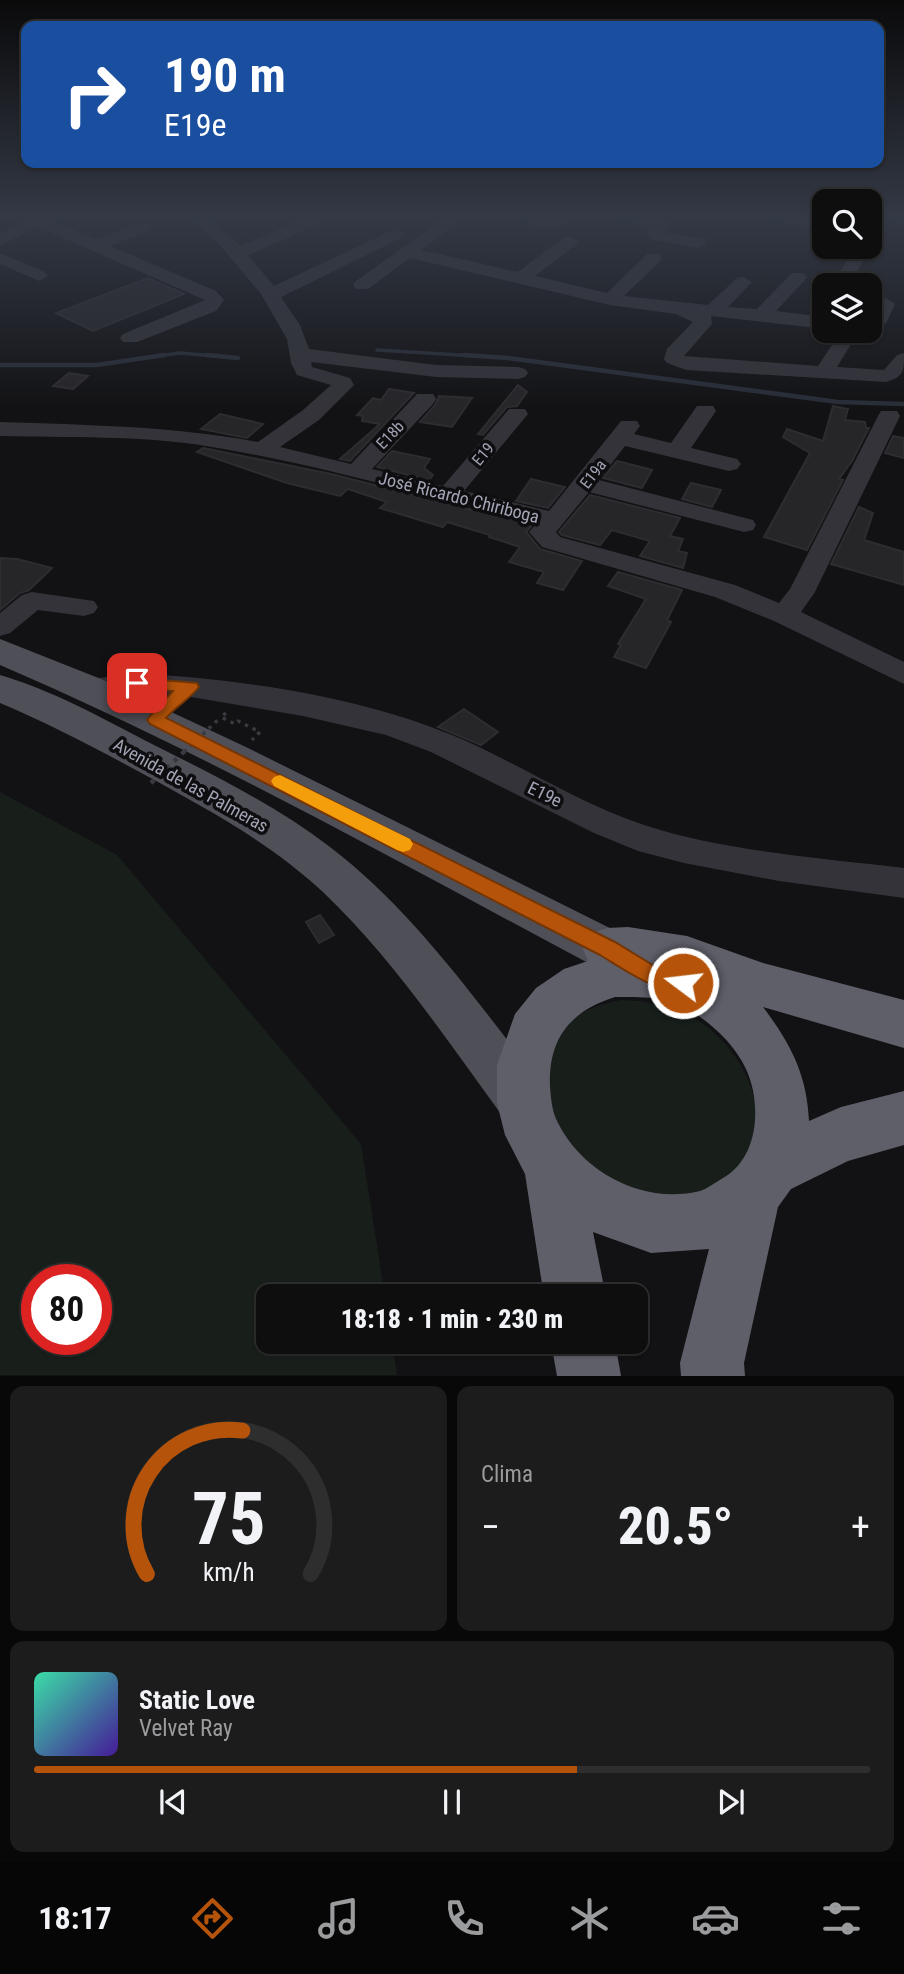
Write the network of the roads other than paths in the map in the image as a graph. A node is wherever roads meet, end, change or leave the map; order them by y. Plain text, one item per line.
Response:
1 (179, 281) edge
2 (259, 281) edge
3 (299, 281) edge
4 (368, 281) edge
5 (525, 281) edge
6 (629, 281) edge
7 (795, 281) edge
8 (743, 282) dead end
9 (362, 285) dead end
10 (270, 295) junction
11 (610, 300) junction
12 (886, 304) dead end
13 (678, 308) junction
14 (713, 311) junction
15 (882, 312) edge
16 (762, 315) junction
17 (812, 321) edge
18 (130, 338) dead end
19 (842, 343) edge
20 (299, 354) junction
21 (904, 359) edge
22 (824, 372) junction
23 (518, 373) dead end
24 (425, 399) dead end
25 (705, 411) dead end
26 (517, 414) dead end
27 (888, 416) dead end
28 (0, 429) edge
29 (262, 450) junction
30 (677, 451) junction
31 (729, 464) dead end
32 (356, 472) junction
33 (586, 484) junction
34 (449, 494) junction
35 (555, 520) junction
36 (744, 525) dead end
37 (84, 607) dead end
38 (785, 615) junction
39 (0, 627) edge
40 (0, 651) edge
41 (904, 674) edge
42 (191, 687) junction
43 (0, 688) edge
44 (88, 688) junction
45 (156, 720) junction
46 (904, 883) edge
47 (629, 962) junction
48 (713, 998) junction
49 (904, 1024) edge
50 (904, 1044) edge
51 (524, 1103) junction
52 (904, 1118) edge
53 (551, 1166) junction
54 (761, 1182) junction
55 (573, 1284) edge
56 (585, 1354) edge
57 (589, 1376) edge
58 (713, 1376) edge

1 - 18 street
2 - 10 street
3 - 10 street
4 - 9 street
5 - 11 street
6 - 11 street
7 - 16 street
8 - 14 street
10 - 20 street
11 - 13 street
12 - 15 street
13 - 14 street
13 - 22 street
14 - 16 street
16 - 17 street
19 - 22 street
20 - 23 street
20 - 29 street
21 - 22 street
24 - 32 street, E18b
25 - 30 street
26 - 34 street, E19
27 - 38 street
28 - 29 street, José Ricardo Chiriboga
29 - 32 street, José Ricardo Chiriboga
30 - 31 street
30 - 33 street, E19a
32 - 34 street, José Ricardo Chiriboga
33 - 35 street, E19a
33 - 36 street
34 - 35 street, José Ricardo Chiriboga
35 - 38 street, José Ricardo Chiriboga
37 - 39 street
38 - 41 street, José Ricardo Chiriboga
40 - 44 main road
42 - 44 street, E19e
42 - 45 street
42 - 46 street, E19e
43 - 51 main road, Avenida de las Palmeras
44 - 45 main road
45 - 47 main road
47 - 48 highway
47 - 49 highway
47 - 51 highway
48 - 50 highway
48 - 54 highway
51 - 53 highway
52 - 54 highway
53 - 54 highway
53 - 55 highway
54 - 58 highway
56 - 57 highway

